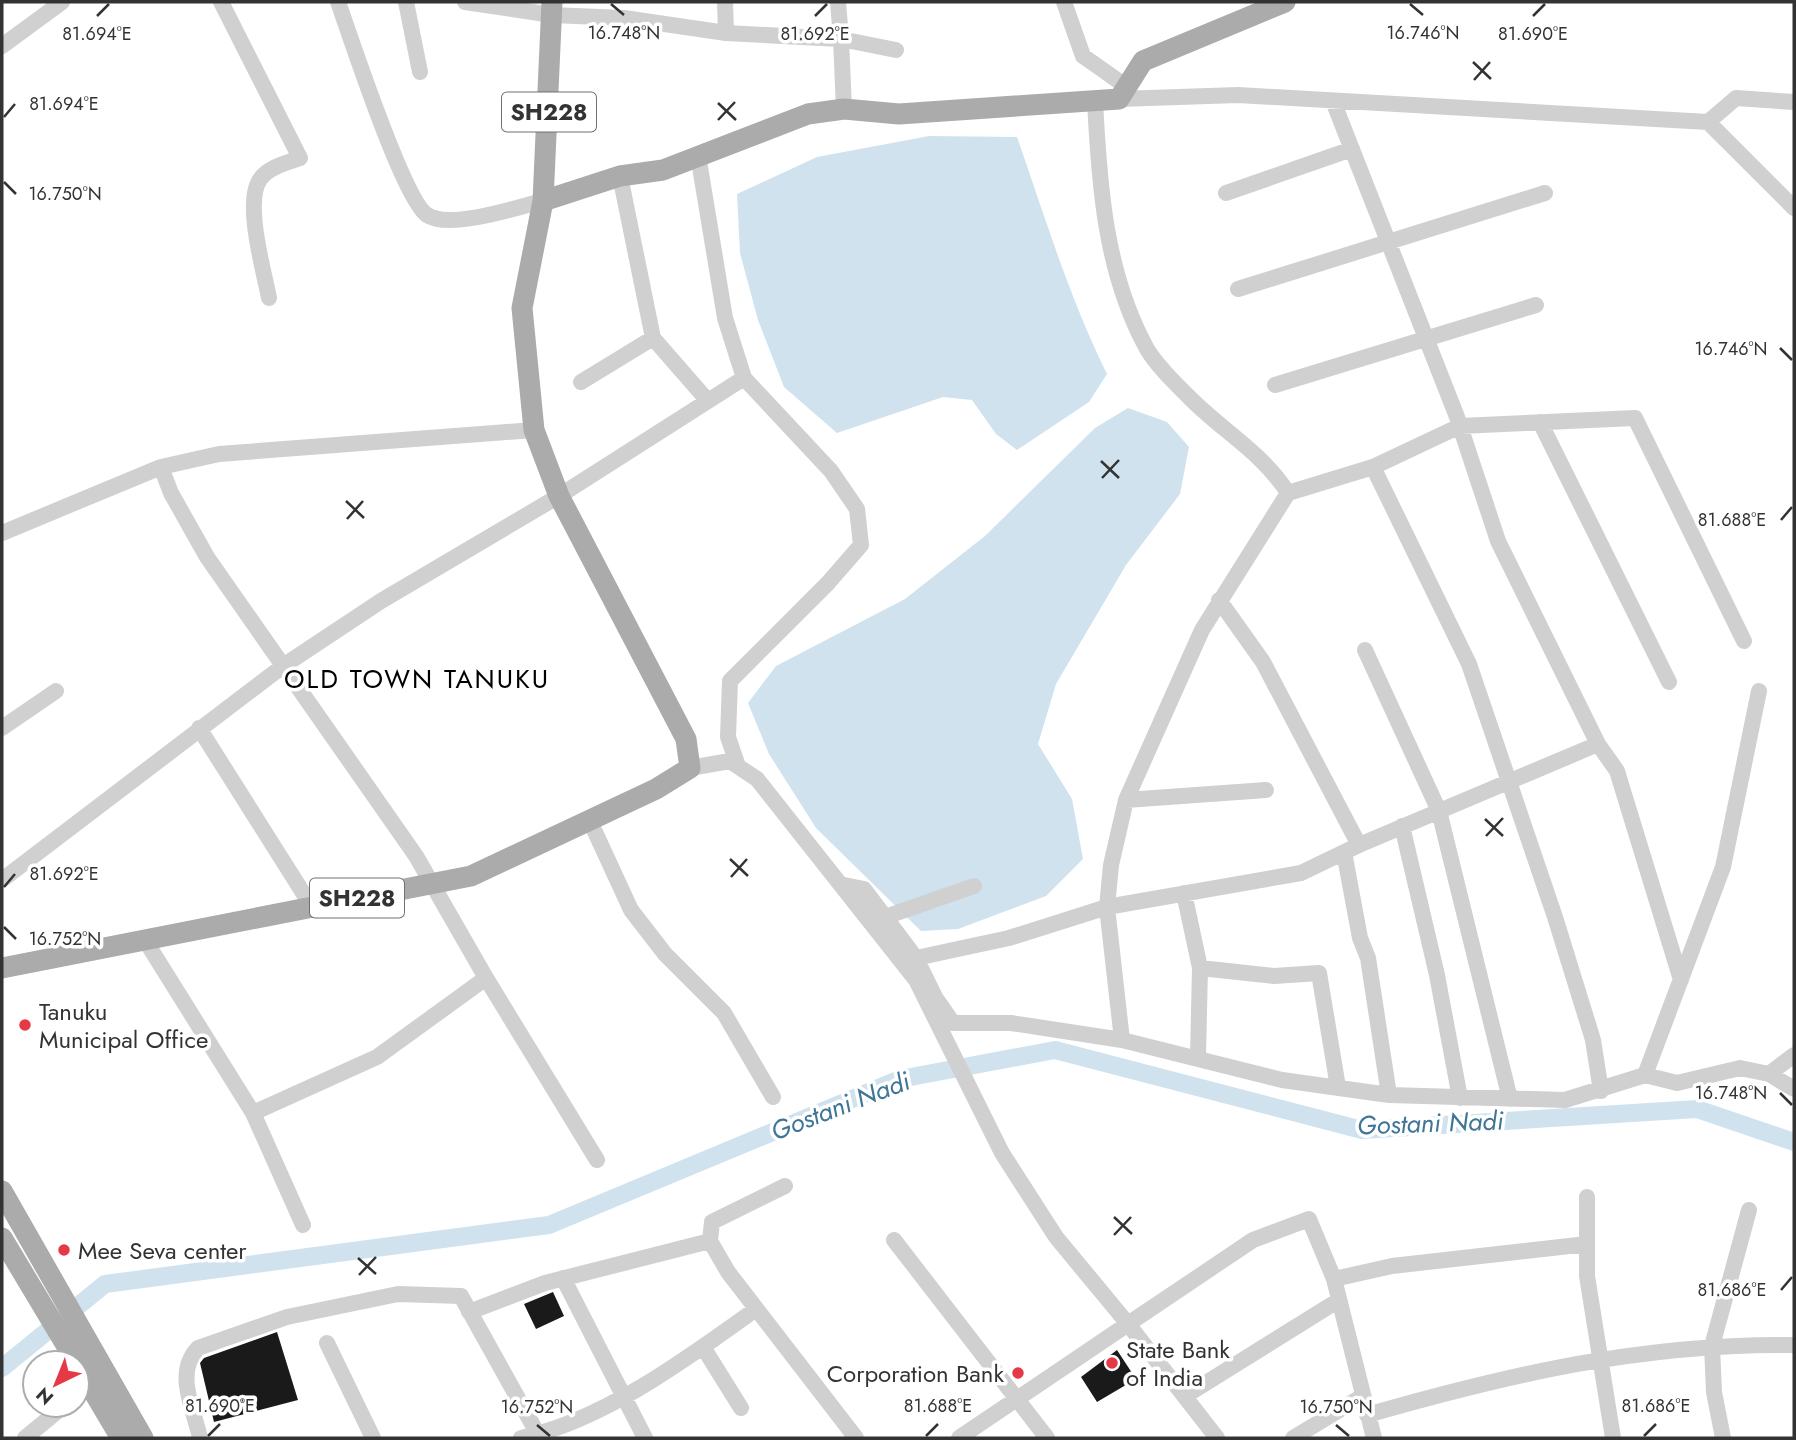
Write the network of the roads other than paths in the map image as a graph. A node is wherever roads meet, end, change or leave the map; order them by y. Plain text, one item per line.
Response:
1 (62, 2) edge
2 (221, 2) edge
3 (338, 2) edge
4 (406, 2) edge
5 (465, 2) edge
6 (724, 2) edge
7 (838, 2) edge
8 (1064, 2) edge
9 (1285, 2) edge
10 (622, 10) edge
11 (552, 12) edge
12 (726, 33) junction
13 (841, 39) junction
14 (2, 46) edge
15 (896, 50) dead end
16 (420, 72) dead end
17 (1123, 93) junction
18 (1095, 100) junction
19 (1333, 101) junction
20 (1794, 102) edge
21 (844, 109) junction
22 (1708, 122) junction
23 (1352, 149) junction
24 (698, 155) junction
25 (620, 176) junction
26 (1226, 192) dead end
27 (1545, 192) dead end
28 (543, 201) junction
29 (1794, 208) edge
30 (1389, 244) junction
31 (1238, 289) dead end
32 (269, 298) dead end
33 (1535, 305) dead end
34 (653, 338) junction
35 (1426, 338) junction
36 (744, 378) junction
37 (581, 382) dead end
38 (1275, 385) dead end
39 (708, 401) junction
40 (1540, 422) junction
41 (1460, 426) junction
42 (534, 430) junction
43 (161, 467) junction
44 (1373, 467) junction
45 (1288, 493) junction
46 (559, 496) junction
47 (2, 533) edge
48 (1219, 600) junction
49 (1744, 641) dead end
50 (1365, 650) dead end
51 (283, 666) junction
52 (1669, 682) dead end
53 (55, 691) dead end
54 (1759, 691) dead end
55 (2, 728) edge
56 (199, 728) junction
57 (1598, 744) junction
58 (738, 766) junction
59 (690, 768) junction
60 (1510, 779) junction
61 (1266, 790) dead end
62 (1126, 800) junction
63 (1439, 811) junction
64 (590, 821) junction
65 (1402, 826) junction
66 (1351, 848) junction
67 (2, 880) edge
68 (432, 884) junction
69 (844, 886) junction
70 (974, 886) dead end
71 (1184, 893) junction
72 (312, 907) junction
73 (1107, 907) junction
74 (886, 917) junction
75 (145, 940) junction
76 (916, 958) junction
77 (2, 968) edge
78 (1200, 968) junction
79 (485, 978) junction
80 (1681, 980) junction
81 (1122, 1040) junction
82 (1794, 1055) edge
83 (1198, 1058) junction
84 (1769, 1074) junction
85 (1645, 1075) junction
86 (1338, 1087) junction
87 (1794, 1089) edge
88 (1601, 1091) junction
89 (1389, 1095) junction
90 (773, 1097) dead end
91 (1460, 1098) junction
92 (1510, 1099) junction
93 (253, 1113) junction
94 (597, 1160) dead end
95 (785, 1186) dead end
96 (2, 1191) edge
97 (1587, 1197) dead end
98 (1749, 1210) dead end
99 (303, 1225) dead end
100 (2, 1238) edge
101 (894, 1240) dead end
102 (710, 1241) junction
103 (1587, 1244) junction
104 (563, 1279) junction
105 (1334, 1279) junction
106 (1339, 1300) junction
107 (756, 1309) junction
108 (469, 1312) junction
109 (1128, 1325) junction
110 (327, 1343) dead end
111 (1794, 1345) edge
112 (1712, 1346) junction
113 (703, 1347) junction
114 (68, 1349) edge
115 (75, 1349) edge
116 (1600, 1358) junction
117 (91, 1381) edge
118 (1185, 1396) junction
119 (624, 1397) junction
120 (1361, 1397) junction
121 (109, 1399) junction
122 (1019, 1401) junction
123 (741, 1408) dead end
124 (1367, 1415) junction
125 (48, 1419) edge
126 (539, 1437) edge
127 (25, 1438) edge
128 (121, 1438) edge
129 (143, 1438) edge
130 (201, 1438) edge
131 (373, 1438) edge
132 (522, 1438) edge
133 (645, 1438) edge
134 (856, 1438) edge
135 (959, 1438) edge
136 (1047, 1438) edge
137 (1217, 1438) edge
138 (1293, 1438) edge
139 (1374, 1438) edge
140 (1613, 1438) edge
141 (1723, 1438) edge

1 - 14 street
2 - 32 street
3 - 28 street
4 - 16 street
5 - 11 street
6 - 12 street
7 - 13 street
8 - 17 street
9 - 17 main road
10 - 11 street
10 - 12 street
11 - 28 main road, SH228
12 - 13 street
13 - 15 street
13 - 21 street
17 - 18 main road
17 - 19 street
18 - 21 main road
18 - 45 street
19 - 22 street
19 - 23 street
20 - 22 street
21 - 24 main road
22 - 29 street
23 - 26 street
23 - 30 street
24 - 25 main road
24 - 36 street
25 - 28 main road
25 - 34 street
27 - 30 street
28 - 42 main road, SH228
30 - 31 street
30 - 35 street
33 - 35 street
34 - 37 street
34 - 39 street
35 - 38 street
35 - 41 street
36 - 39 street
36 - 58 street
39 - 46 street
40 - 41 street
40 - 49 street
40 - 52 street
41 - 44 street
41 - 57 street
42 - 43 street
42 - 46 main road, SH228
43 - 47 street
43 - 51 street
44 - 45 street
44 - 60 street
45 - 48 street
46 - 51 street
46 - 59 main road, SH228
48 - 62 street
48 - 66 street
50 - 63 street
51 - 56 street
51 - 68 street
53 - 55 street
54 - 80 street
56 - 67 street
56 - 72 street
57 - 60 street
57 - 80 street
58 - 59 street
58 - 69 street
59 - 64 main road, SH228
60 - 63 street
60 - 88 street
61 - 62 street
62 - 73 street
63 - 65 street
63 - 92 street
64 - 68 main road, SH228
64 - 90 street
65 - 66 street
65 - 91 street
66 - 71 street
66 - 89 street
68 - 72 main road, SH228
68 - 79 street
69 - 74 street
69 - 109 street
70 - 74 street
71 - 73 street
71 - 78 street
72 - 75 main road, SH228
73 - 76 street
73 - 81 street
74 - 76 street
75 - 77 main road, SH228
75 - 93 street
76 - 81 street
78 - 83 street
78 - 86 street
79 - 93 street
79 - 94 street
80 - 85 street
81 - 83 street
82 - 84 street
83 - 86 street
84 - 85 street
84 - 87 street
85 - 88 street
86 - 89 street
88 - 92 street
89 - 91 street
91 - 92 street
93 - 99 street
95 - 102 street
96 - 115 main road
97 - 103 street
98 - 112 street
100 - 114 main road
101 - 122 street
102 - 104 street
102 - 107 street
103 - 105 street
103 - 116 street
104 - 108 street
104 - 119 street
105 - 106 street
105 - 109 street
106 - 118 street
106 - 120 street
107 - 113 street
107 - 134 street
108 - 126 street
108 - 130 street
109 - 118 street
109 - 122 street
110 - 131 street
111 - 112 street
112 - 116 street
112 - 141 street
113 - 119 street
113 - 123 street
116 - 124 street
116 - 140 street
117 - 121 main road
118 - 137 street
119 - 126 street
119 - 133 street
120 - 124 street
120 - 138 street
121 - 128 main road
121 - 129 main road
122 - 135 street
122 - 136 street
124 - 139 street
125 - 127 street
126 - 132 street

